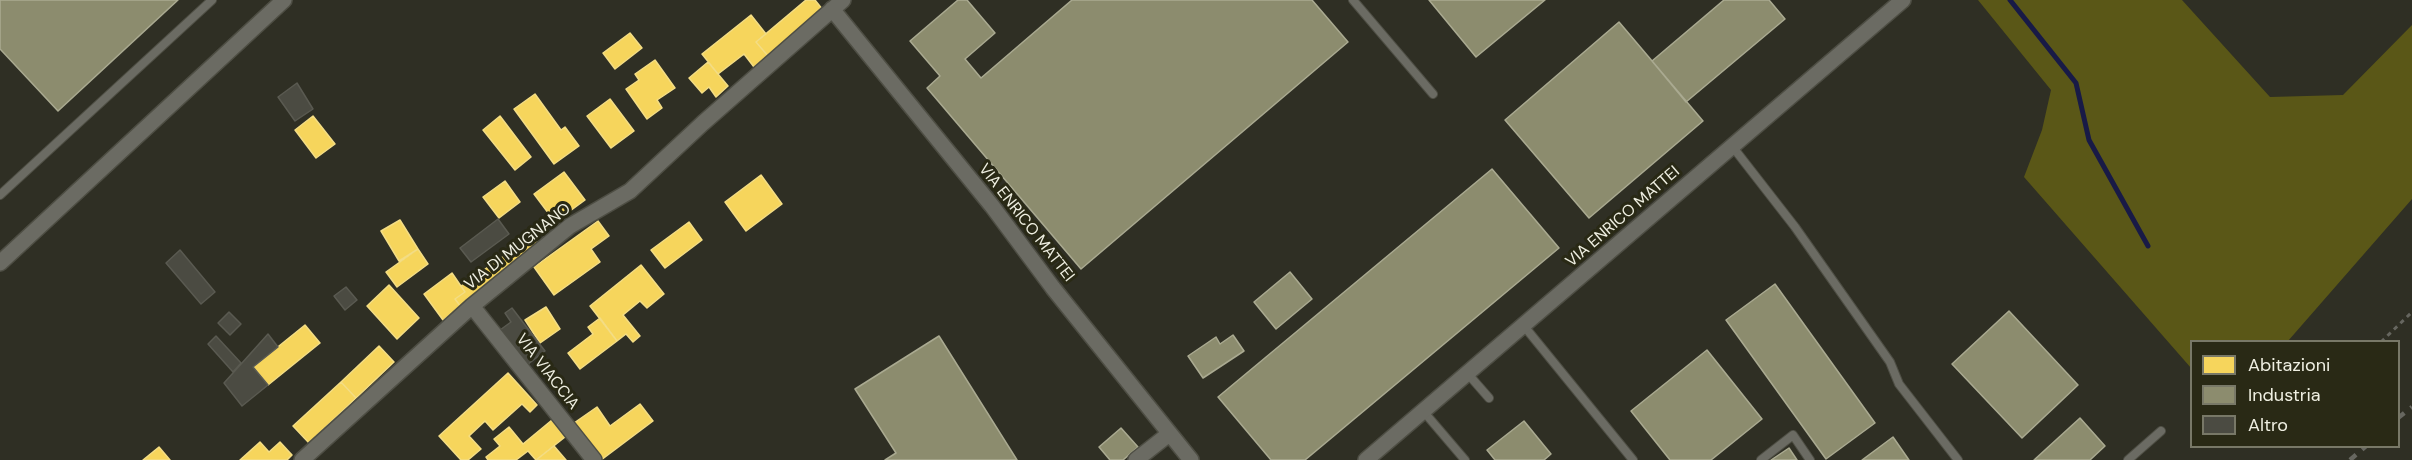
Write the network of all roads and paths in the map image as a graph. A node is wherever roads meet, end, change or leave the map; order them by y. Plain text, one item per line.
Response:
1 (212, 0) edge
2 (284, 0) edge
3 (1353, 0) edge
4 (1903, 0) edge
5 (837, 4) edge
6 (1433, 94) dead end
7 (1732, 146) junction
8 (0, 195) edge
9 (0, 263) edge
10 (472, 306) junction
11 (2412, 312) edge
12 (1524, 326) junction
13 (2383, 340) edge
14 (1468, 374) junction
15 (1489, 398) dead end
16 (1424, 412) junction
17 (2161, 431) dead end
18 (1169, 434) junction
19 (302, 460) edge
20 (594, 460) edge
21 (1136, 460) edge
22 (1191, 460) edge
23 (1366, 460) edge
24 (1465, 460) edge
25 (1633, 460) edge
26 (1761, 460) edge
27 (1810, 460) edge
28 (1958, 460) edge
29 (2128, 460) edge

1 - 8 lane
2 - 9 street
3 - 6 lane
4 - 7 street, VIA ENRICO MATTEI
5 - 10 street, VIA DI MUGNANO
5 - 18 street, VIA ENRICO MATTEI
7 - 12 street, VIA ENRICO MATTEI
7 - 28 lane
10 - 19 street, VIA DI MUGNANO
10 - 20 street, VIA VIACCIA
11 - 13 path
12 - 14 street, VIA ENRICO MATTEI
12 - 25 lane
14 - 15 lane
14 - 16 street, VIA ENRICO MATTEI
16 - 23 street, VIA ENRICO MATTEI
16 - 24 lane
17 - 29 lane
18 - 21 street
18 - 22 street, VIA ENRICO MATTEI
26 - 27 lane

